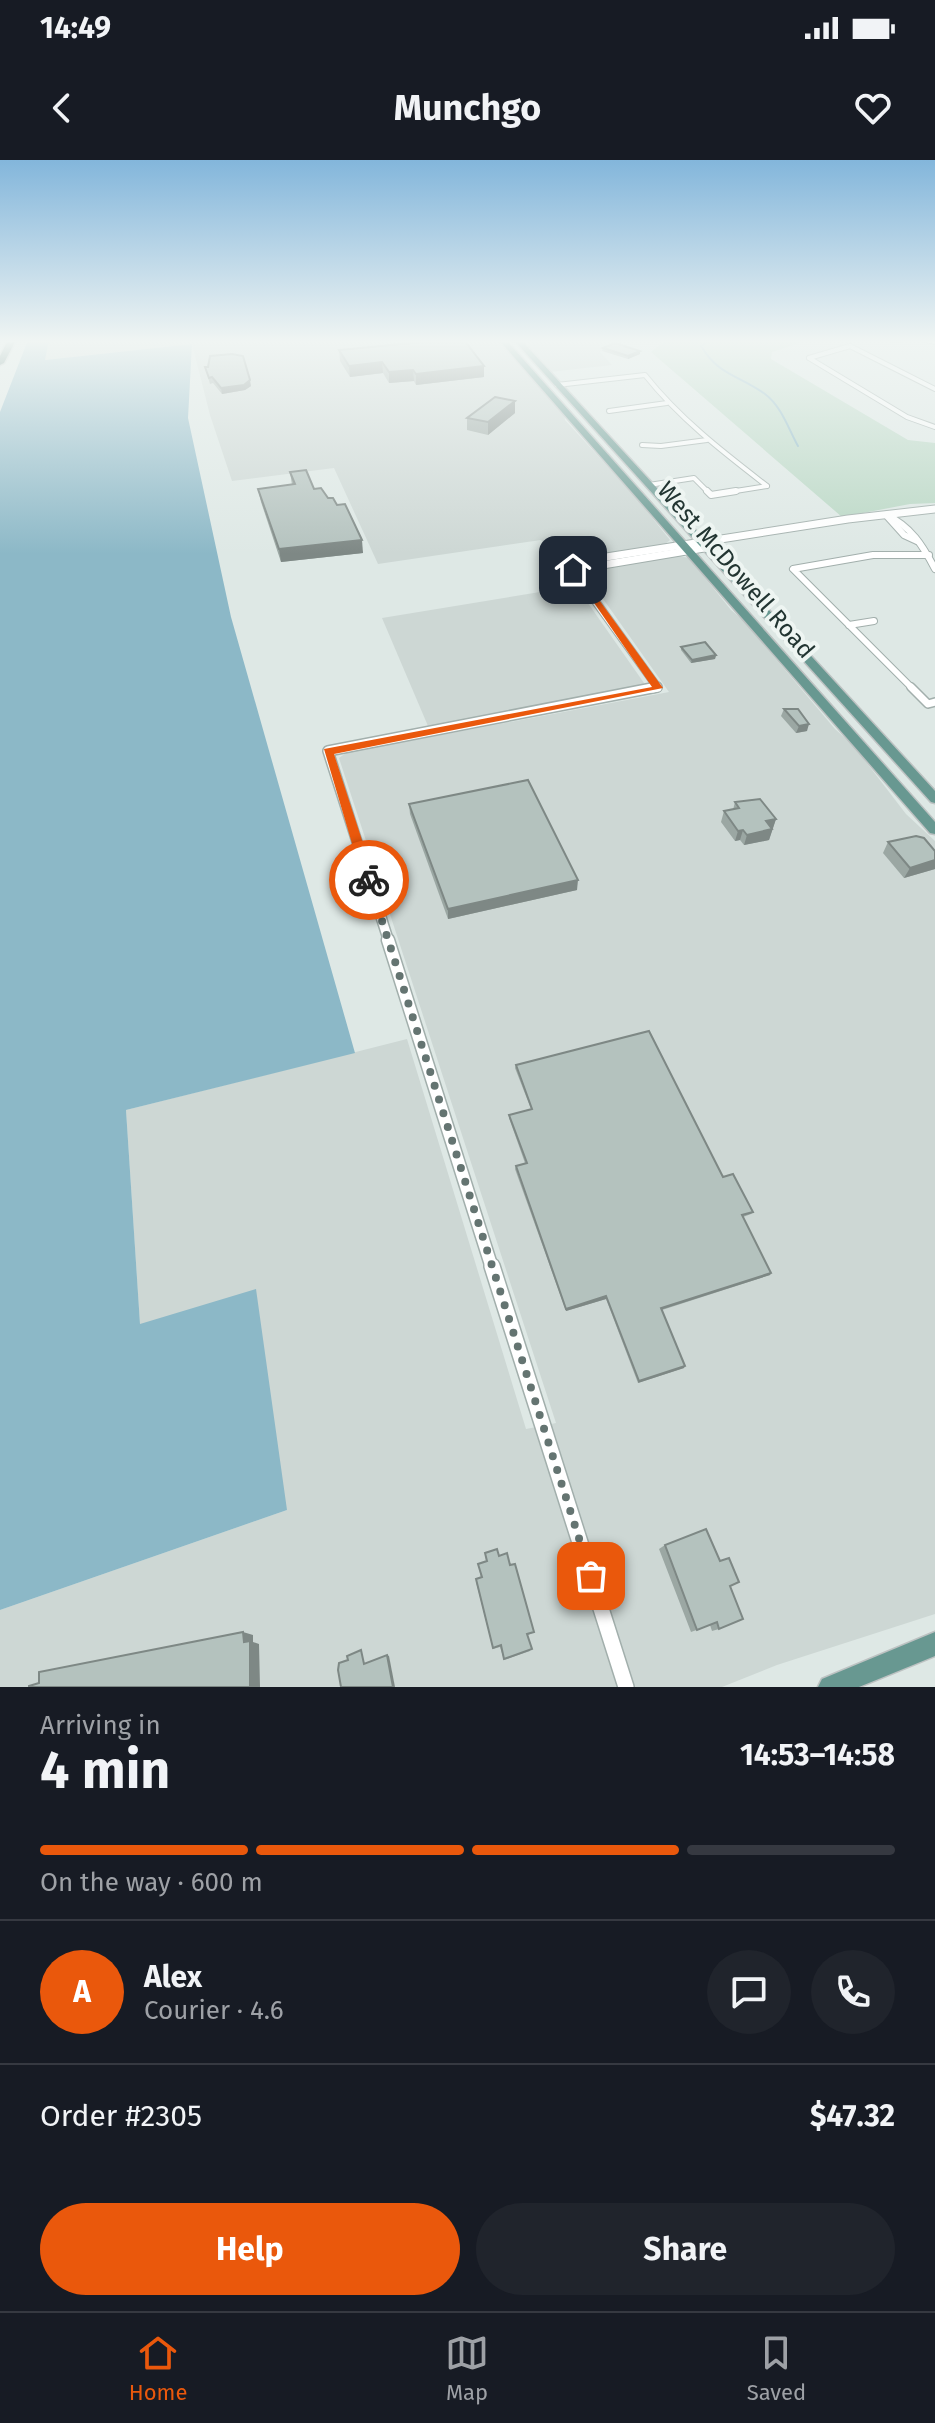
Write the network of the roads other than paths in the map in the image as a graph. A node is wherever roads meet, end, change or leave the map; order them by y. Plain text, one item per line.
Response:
1 (566, 411) edge
2 (581, 411) edge
3 (676, 411) edge
4 (897, 411) edge
5 (935, 427) edge
6 (707, 440) junction
7 (642, 445) dead end
8 (649, 485) junction
9 (935, 509) edge
10 (886, 515) junction
11 (704, 545) junction
12 (687, 548) junction
13 (929, 555) junction
14 (935, 569) edge
15 (874, 621) dead end
16 (849, 625) junction
17 (932, 703) edge
18 (935, 799) edge
19 (933, 826) edge
20 (935, 1644) edge
21 (626, 1687) edge
22 (830, 1687) edge

1 - 12 main road, West McDowell Road
2 - 8 main road, West McDowell Road
3 - 6 street
4 - 5 street
6 - 7 street
6 - 8 street
8 - 11 main road, West McDowell Road
9 - 10 street
10 - 11 street
10 - 13 street
11 - 12 street
11 - 18 main road, West McDowell Road
12 - 19 main road, West McDowell Road
12 - 21 street
13 - 14 street
13 - 16 street
15 - 16 street
16 - 17 street
20 - 22 main road

